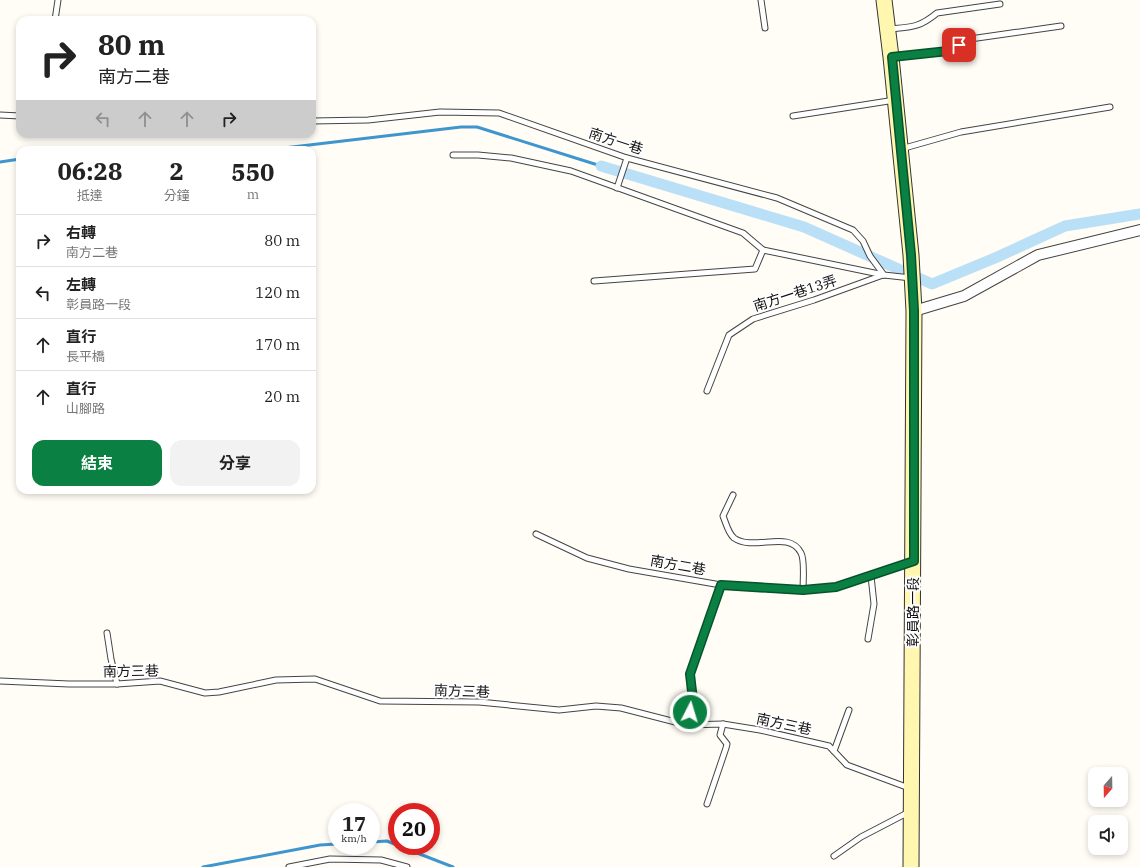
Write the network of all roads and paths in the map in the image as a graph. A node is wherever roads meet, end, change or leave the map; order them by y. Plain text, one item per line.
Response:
1 (58, 0) edge
2 (761, 0) edge
3 (884, 0) edge
4 (1000, 4) dead end
5 (56, 16) edge
6 (1061, 26) dead end
7 (766, 28) dead end
8 (888, 29) junction
9 (892, 57) junction
10 (896, 100) junction
11 (1110, 107) dead end
12 (0, 115) edge
13 (16, 116) edge
14 (793, 116) dead end
15 (316, 121) edge
16 (901, 149) junction
17 (452, 155) dead end
18 (627, 158) junction
19 (617, 188) junction
20 (1140, 230) edge
21 (762, 250) junction
22 (884, 275) junction
23 (594, 281) dead end
24 (912, 281) junction
25 (914, 311) junction
26 (707, 391) dead end
27 (733, 495) dead end
28 (536, 534) dead end
29 (914, 561) junction
30 (871, 576) junction
31 (721, 585) junction
32 (803, 590) junction
33 (107, 633) dead end
34 (868, 639) dead end
35 (0, 681) edge
36 (117, 684) junction
37 (849, 710) dead end
38 (723, 724) junction
39 (687, 725) junction
40 (834, 751) junction
41 (911, 790) junction
42 (708, 804) dead end
43 (912, 811) junction
44 (834, 856) dead end
45 (289, 867) edge
46 (406, 867) edge
47 (911, 867) edge

1 - 5 lane
2 - 7 lane
3 - 8 main road, 彰員路一段
4 - 8 lane
6 - 9 lane
8 - 9 main road, 彰員路一段
9 - 10 main road, 彰員路一段
10 - 14 lane
10 - 16 main road, 彰員路一段
11 - 16 lane
12 - 13 lane
15 - 18 lane, 南方一巷
16 - 24 main road, 彰員路一段
17 - 19 lane
18 - 19 lane
18 - 22 lane, 南方一巷
19 - 21 lane
20 - 25 street
21 - 22 lane
21 - 23 lane
22 - 24 lane
22 - 26 lane, 南方一巷13弄
24 - 25 main road, 彰員路一段
25 - 29 main road, 彰員路一段
27 - 32 lane
28 - 31 lane, 南方二巷
29 - 30 lane, 南方二巷
29 - 41 main road, 彰員路一段
30 - 32 lane, 南方二巷
30 - 34 lane
31 - 32 lane, 南方二巷
31 - 39 lane
33 - 36 lane
35 - 36 lane, 南方三巷
36 - 39 lane, 南方三巷
37 - 40 lane
38 - 39 lane, 南方三巷
38 - 40 lane, 南方三巷
38 - 42 lane
40 - 41 lane, 南方三巷
41 - 43 main road, 彰員路一段
43 - 44 lane
43 - 47 main road, 彰員路一段
45 - 46 lane

